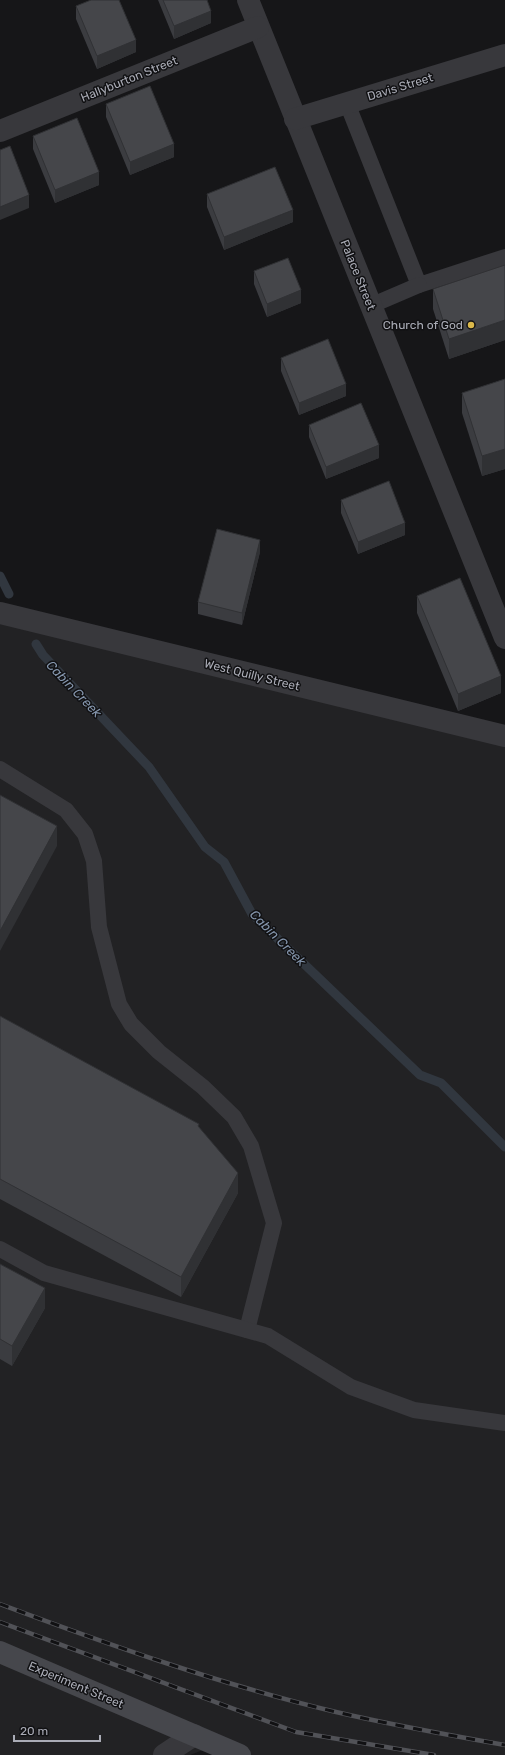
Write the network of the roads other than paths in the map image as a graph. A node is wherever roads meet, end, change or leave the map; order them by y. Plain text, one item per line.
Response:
1 (248, 0) edge
2 (258, 26) junction
3 (505, 54) edge
4 (347, 103) junction
5 (295, 119) junction
6 (0, 131) edge
7 (505, 257) edge
8 (419, 285) junction
9 (370, 306) junction
10 (0, 613) edge
11 (505, 638) edge
12 (505, 736) edge
13 (0, 769) edge
14 (0, 1249) edge
15 (248, 1330) junction
16 (505, 1423) edge
17 (0, 1652) edge
18 (194, 1736) junction
19 (164, 1755) edge
20 (240, 1755) edge

1 - 2 street, Palace Street
2 - 5 street, Palace Street
2 - 6 street, Hallyburton Street
3 - 4 street, Davis Street
4 - 5 street, Davis Street
4 - 8 lane
5 - 9 street, Palace Street
7 - 8 lane
8 - 9 lane
9 - 11 street, Palace Street
10 - 12 street, West Quilly Street
13 - 15 lane
14 - 15 lane
15 - 16 lane
17 - 18 main road, Experiment Street
18 - 19 street
18 - 20 main road, Experiment Street

